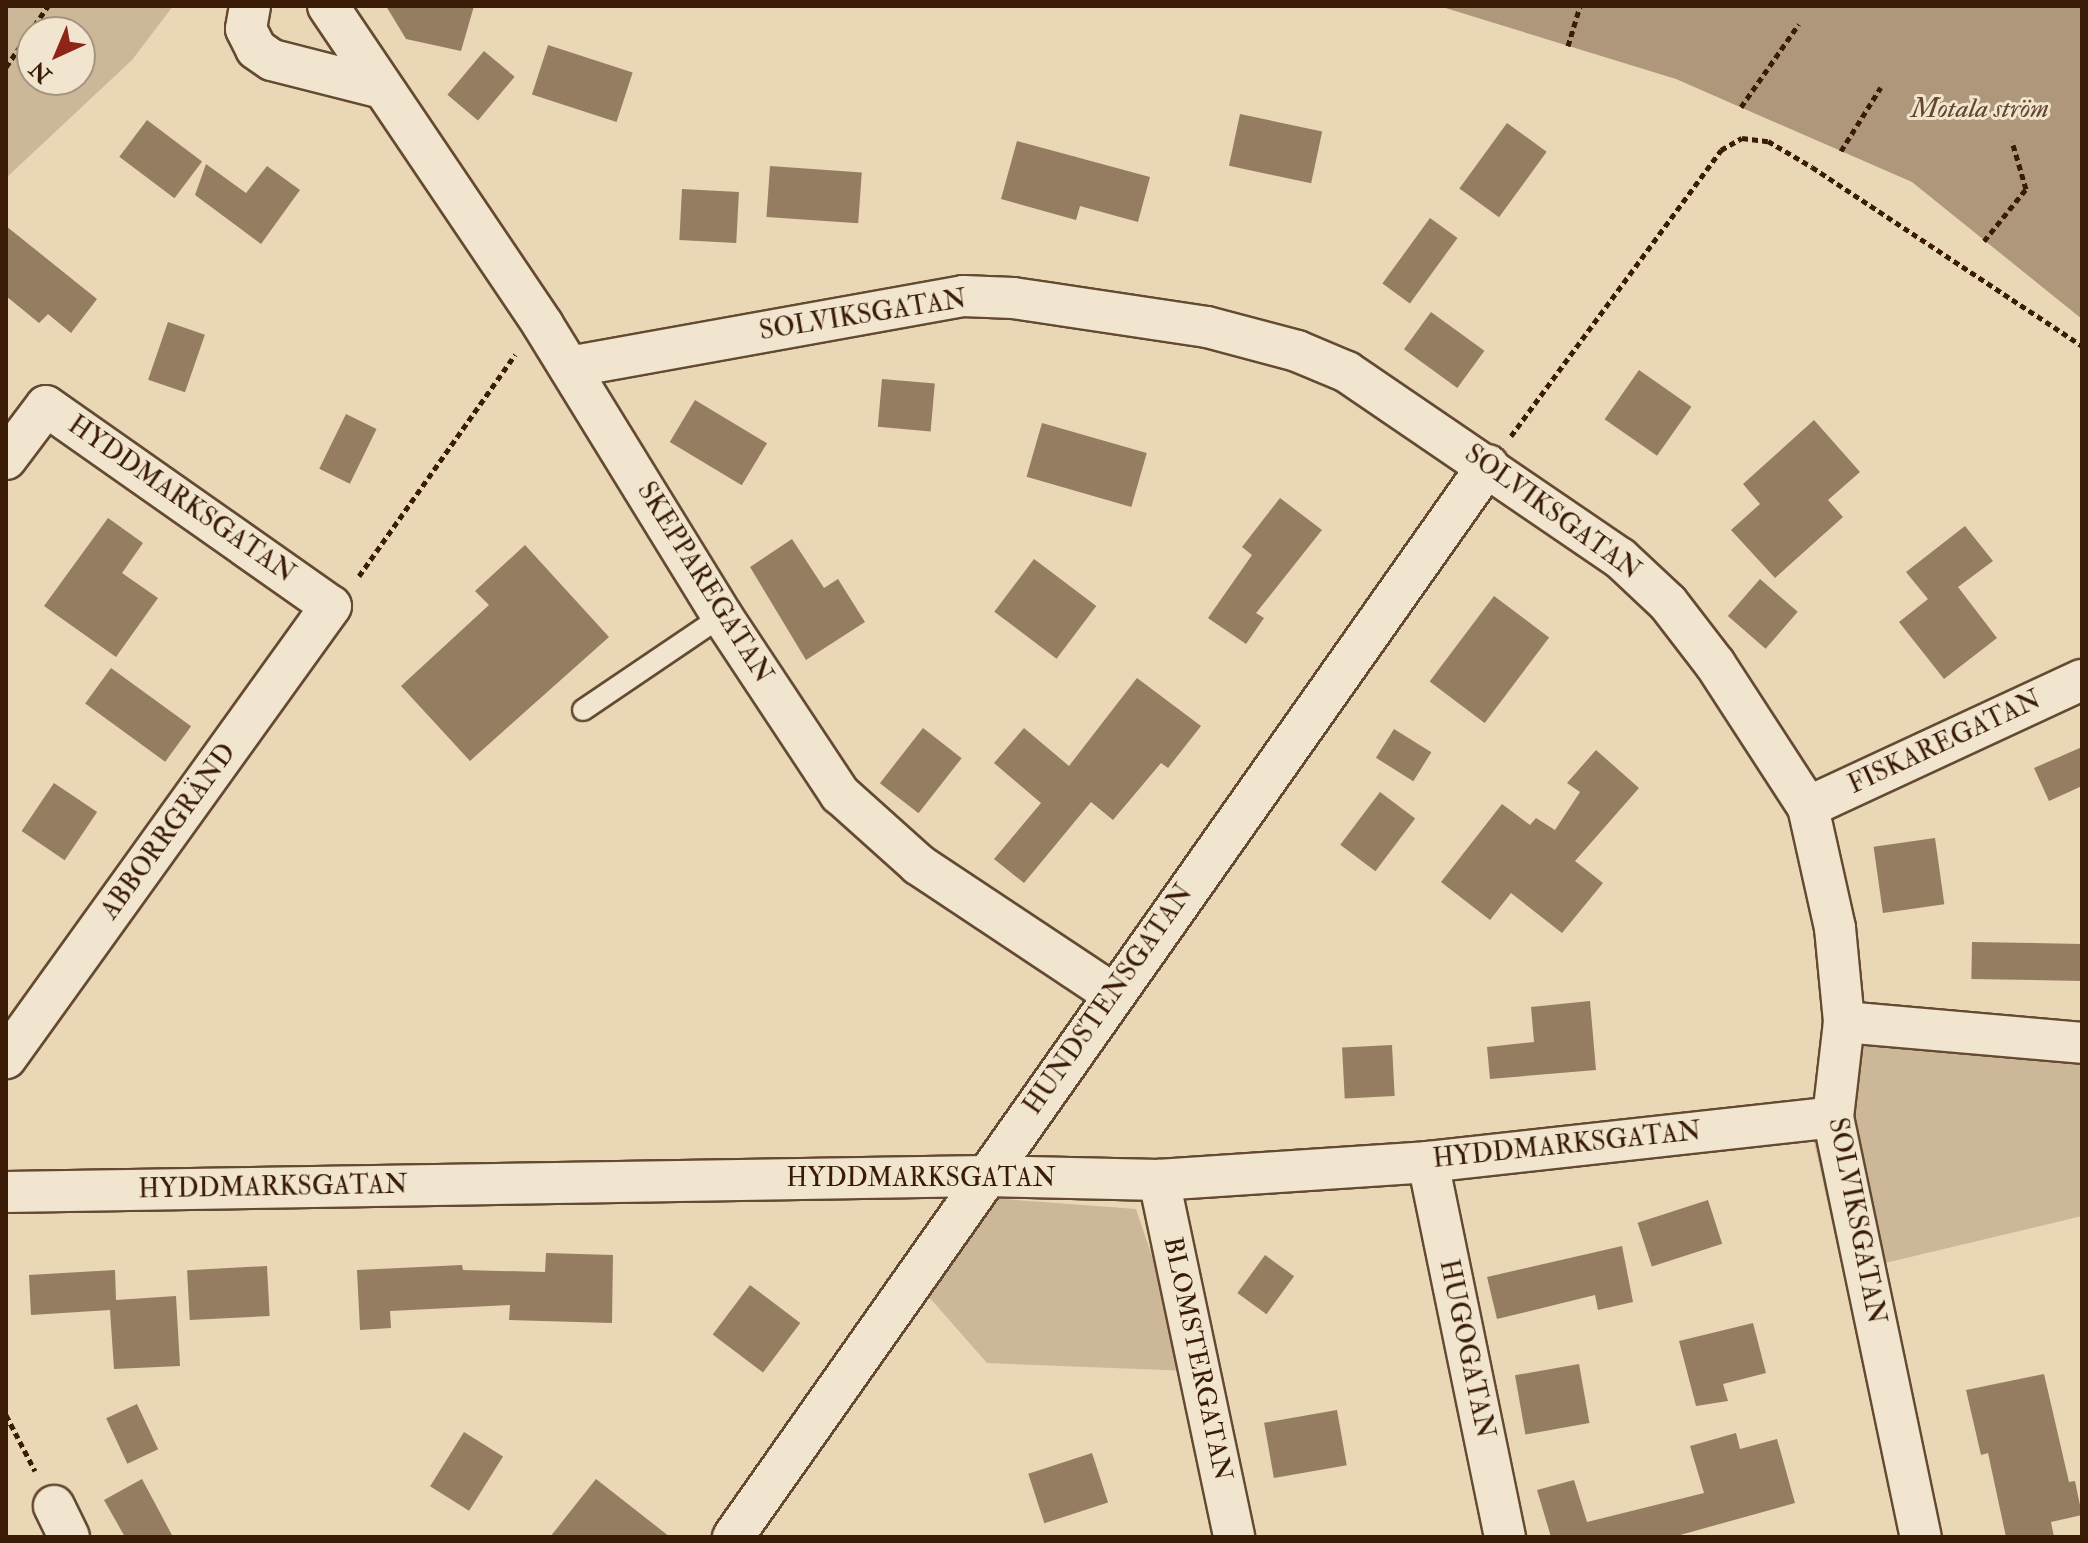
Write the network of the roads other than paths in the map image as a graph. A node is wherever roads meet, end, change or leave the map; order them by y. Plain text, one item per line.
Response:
1 (250, 6) edge
2 (328, 6) edge
3 (382, 88) junction
4 (569, 367) junction
5 (6, 459) edge
6 (1488, 465) junction
7 (331, 606) joint
8 (722, 616) junction
9 (2082, 680) edge
10 (583, 710) dead end
11 (1808, 807) junction
12 (1113, 994) junction
13 (1844, 1022) junction
14 (2082, 1043) edge
15 (6, 1058) edge
16 (1833, 1117) junction
17 (1428, 1162) junction
18 (985, 1176) junction
19 (1159, 1180) junction
20 (6, 1192) edge
21 (733, 1537) edge
22 (1234, 1537) edge
23 (1505, 1537) edge
24 (1921, 1537) edge

1 - 3 street
2 - 3 street, SKEPPAREGATAN
3 - 4 street, SKEPPAREGATAN
4 - 6 street, SOLVIKSGATAN
4 - 8 street, SKEPPAREGATAN
5 - 7 street, HYDDMARKSGATAN
6 - 11 street, SOLVIKSGATAN
6 - 12 street, HUNDSTENSGATAN
7 - 15 street, ABBORRGRÄND
8 - 10 lane
8 - 12 street, SKEPPAREGATAN
9 - 11 street, FISKAREGATAN
11 - 13 street, SOLVIKSGATAN
12 - 18 street, HUNDSTENSGATAN
13 - 14 street
13 - 16 street, SOLVIKSGATAN
16 - 17 street, HYDDMARKSGATAN
16 - 24 street, SOLVIKSGATAN
17 - 19 street, HYDDMARKSGATAN
17 - 23 street, HUGOGATAN
18 - 19 street, HYDDMARKSGATAN
18 - 20 street, HYDDMARKSGATAN
18 - 21 street, HUNDSTENSGATAN
19 - 22 street, BLOMSTERGATAN

